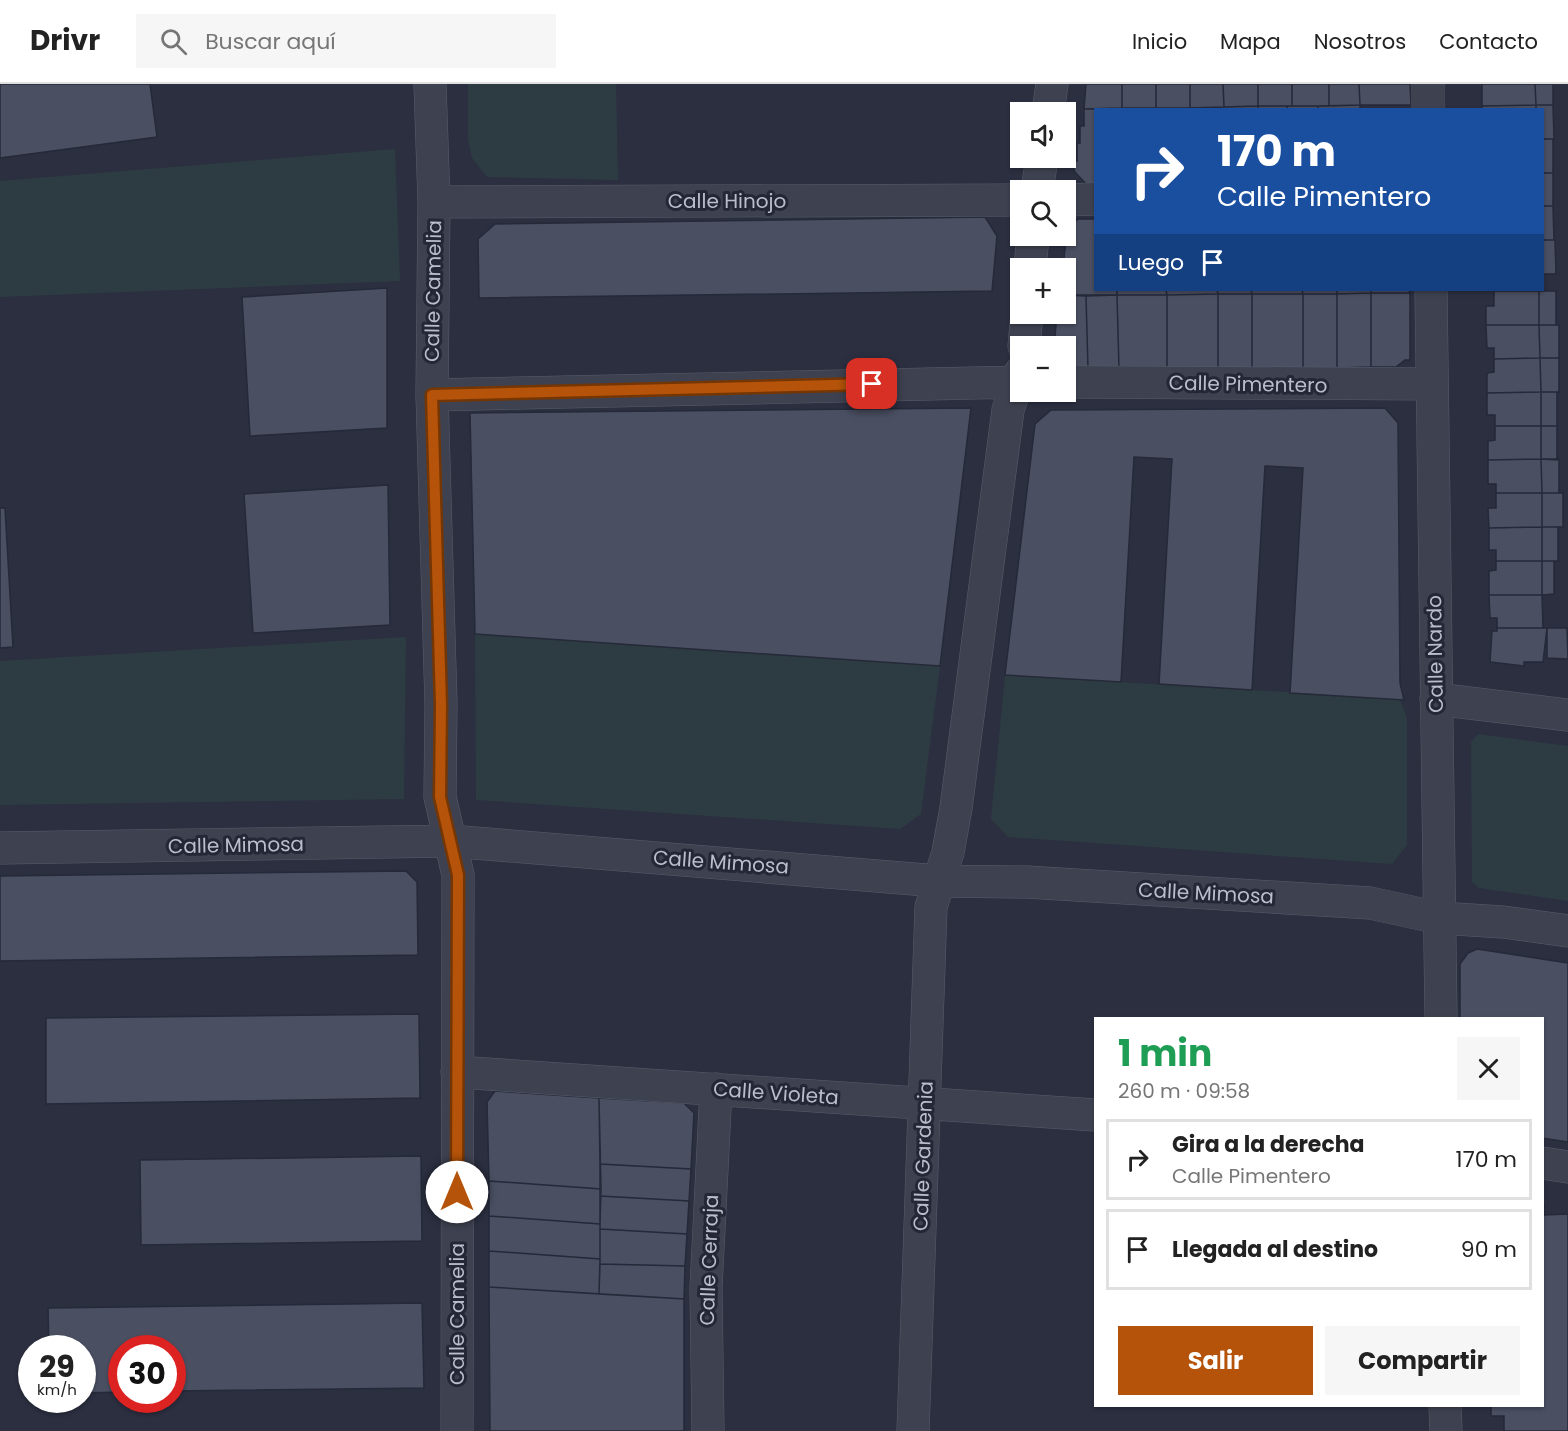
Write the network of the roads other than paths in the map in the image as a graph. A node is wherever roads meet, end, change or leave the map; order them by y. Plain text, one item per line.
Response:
1 (430, 84) edge
2 (1052, 84) edge
3 (1428, 84) edge
4 (1049, 102) edge
5 (1428, 108) edge
6 (1094, 199) edge
7 (1010, 200) edge
8 (1076, 200) edge
9 (434, 202) junction
10 (1431, 291) edge
11 (1010, 379) edge
12 (1076, 382) edge
13 (1431, 384) junction
14 (432, 395) junction
15 (1011, 402) edge
16 (1436, 699) junction
17 (1568, 715) edge
18 (450, 841) junction
19 (0, 848) edge
20 (938, 881) junction
21 (1439, 918) junction
22 (1568, 932) edge
23 (1441, 1017) edge
24 (457, 1072) junction
25 (716, 1089) junction
26 (925, 1102) junction
27 (1094, 1115) edge
28 (1544, 1163) edge
29 (1568, 1167) edge
30 (1445, 1407) edge
31 (457, 1431) edge
32 (708, 1431) edge
33 (913, 1431) edge
34 (1446, 1431) edge

1 - 9 street, Calle Camelia
2 - 4 street
3 - 5 street
6 - 8 street
7 - 9 street, Calle Hinojo
9 - 14 street, Calle Camelia
10 - 13 street, Calle Nardo
11 - 14 street
12 - 13 street, Calle Pimentero
13 - 16 street, Calle Nardo
14 - 18 street, Calle Camelia
15 - 20 street, Calle Gardenia
16 - 17 street
16 - 21 street, Calle Nardo
18 - 19 street, Calle Mimosa
18 - 20 street, Calle Mimosa
18 - 24 street, Calle Camelia
20 - 21 street, Calle Mimosa
20 - 26 street, Calle Gardenia
21 - 22 street, Calle Mimosa
21 - 23 street, Calle Nardo
24 - 25 street, Calle Violeta
24 - 31 street, Calle Camelia
25 - 26 street, Calle Violeta
25 - 32 street, Calle Cerraja
26 - 27 street, Calle Violeta
26 - 33 street, Calle Gardenia
28 - 29 street
30 - 34 street

